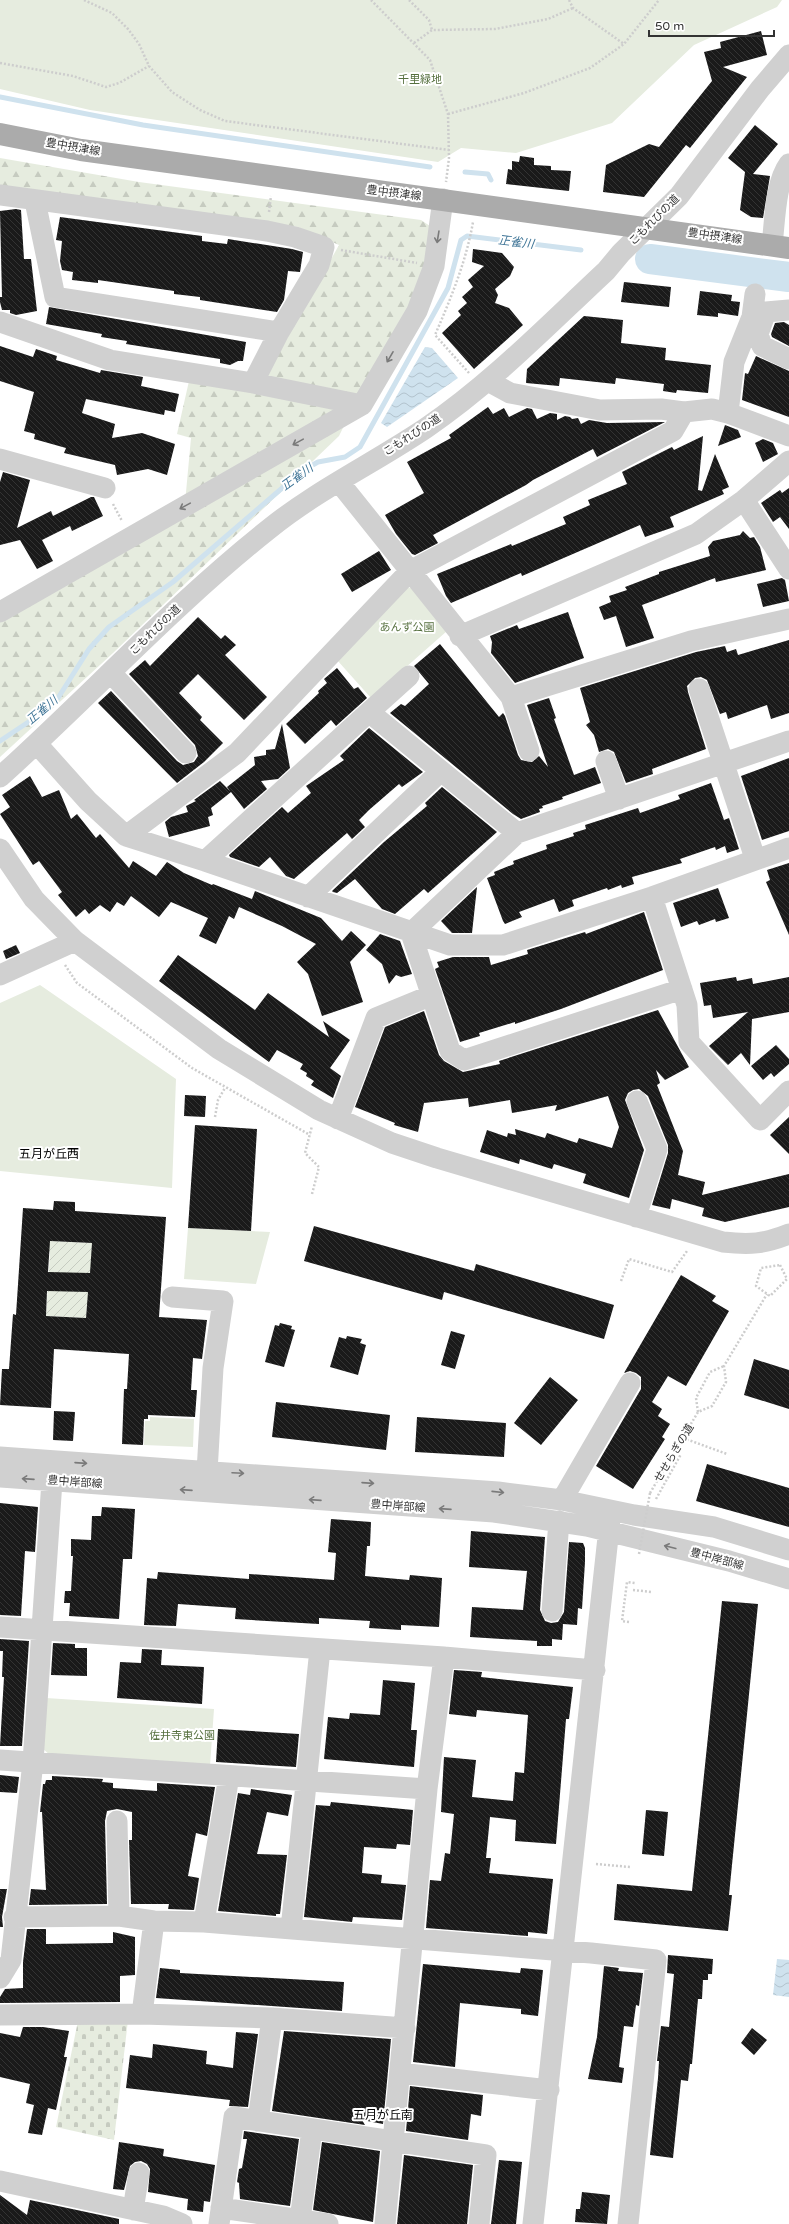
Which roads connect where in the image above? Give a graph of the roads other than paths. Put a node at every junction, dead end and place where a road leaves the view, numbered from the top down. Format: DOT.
graph roads {
  1 [pos="789,55"];
  2 [pos="0,134"];
  3 [pos="789,164"];
  4 [pos="445,190"];
  5 [pos="0,195"];
  6 [pos="35,201"];
  7 [pos="646,228"];
  8 [pos="781,246"];
  9 [pos="755,294"];
  10 [pos="789,310"];
  11 [pos="0,322"];
  12 [pos="279,332"];
  13 [pos="789,358"];
  14 [pos="480,380"];
  15 [pos="253,383"];
  16 [pos="362,405"];
  17 [pos="684,412"];
  18 [pos="728,413"];
  19 [pos="789,436"];
  20 [pos="0,459"];
  21 [pos="789,460"];
  22 [pos="339,482"];
  23 [pos="105,488"];
  24 [pos="744,500"];
  25 [pos="789,569"];
  26 [pos="410,571"];
  27 [pos="0,612"];
  28 [pos="789,619"];
  29 [pos="460,636"];
  30 [pos="111,673"];
  31 [pos="409,676"];
  32 [pos="698,689"];
  33 [pos="511,697"];
  34 [pos="369,712"];
  35 [pos="789,742"];
  36 [pos="37,744"];
  37 [pos="529,751"];
  38 [pos="186,753"];
  39 [pos="606,761"];
  40 [pos="723,763"];
  41 [pos="440,772"];
  42 [pos="0,778"];
  43 [pos="619,799"];
  44 [pos="517,833"];
  45 [pos="126,836"];
  46 [pos="789,848"];
  47 [pos="0,849"];
  48 [pos="755,858"];
  49 [pos="205,861"];
  50 [pos="308,897"];
  51 [pos="652,897"];
  52 [pos="411,933"];
  53 [pos="75,941"];
  54 [pos="0,974"];
  55 [pos="682,989"];
  56 [pos="432,995"];
  57 [pos="789,1092"];
  58 [pos="637,1101"];
  59 [pos="338,1119"];
  60 [pos="636,1217"];
  61 [pos="789,1234"];
  62 [pos="172,1297"];
  63 [pos="630,1384"];
  64 [pos="0,1457"];
  65 [pos="53,1471"];
  66 [pos="207,1472"];
  67 [pos="0,1477"];
  68 [pos="562,1500"];
  69 [pos="611,1510"];
  70 [pos="559,1521"];
  71 [pos="608,1532"];
  72 [pos="789,1550"];
  73 [pos="789,1579"];
  74 [pos="552,1611"];
  75 [pos="0,1627"];
  76 [pos="42,1629"];
  77 [pos="320,1649"];
  78 [pos="444,1657"];
  79 [pos="595,1670"];
  80 [pos="0,1760"];
  81 [pos="33,1762"];
  82 [pos="229,1776"];
  83 [pos="306,1781"];
  84 [pos="427,1789"];
  85 [pos="117,1821"];
  86 [pos="119,1916"];
  87 [pos="14,1918"];
  88 [pos="154,1921"];
  89 [pos="204,1922"];
  90 [pos="291,1929"];
  91 [pos="414,1938"];
  92 [pos="6,1950"];
  93 [pos="564,1950"];
  94 [pos="0,1978"];
  95 [pos="142,2014"];
  96 [pos="0,2015"];
  97 [pos="272,2018"];
  98 [pos="405,2028"];
  99 [pos="400,2073"];
  100 [pos="549,2090"];
  101 [pos="258,2121"];
  102 [pos="312,2129"];
  103 [pos="392,2142"];
  104 [pos="139,2173"];
  105 [pos="0,2182"];
  106 [pos="133,2210"];
  107 [pos="220,2216"];
  108 [pos="300,2220"];
  109 [pos="182,2224"];
  110 [pos="328,2224"];
  111 [pos="384,2224"];
  112 [pos="479,2224"];
  113 [pos="533,2224"];
  114 [pos="628,2224"];
  1 -- 7 [label="street, こもれびの道"];
  2 -- 4 [label="main road, 豊中摂津線"];
  3 -- 8 [label="street"];
  4 -- 7 [label="main road, 豊中摂津線"];
  4 -- 16 [label="street, one-way"];
  5 -- 6 [label="street"];
  6 -- 12 [label="street"];
  6 -- 12 [label="street"];
  7 -- 8 [label="main road, 豊中摂津線"];
  7 -- 14 [label="street, こもれびの道"];
  9 -- 18 [label="street"];
  10 -- 13 [label="street"];
  11 -- 15 [label="street"];
  12 -- 15 [label="street"];
  14 -- 17 [label="street"];
  14 -- 22 [label="street, こもれびの道"];
  15 -- 16 [label="street"];
  16 -- 27 [label="street, one-way"];
  17 -- 18 [label="street"];
  17 -- 26 [label="street"];
  18 -- 19 [label="street"];
  20 -- 23 [label="street"];
  21 -- 24 [label="street"];
  22 -- 26 [label="street"];
  22 -- 30 [label="street, こもれびの道"];
  24 -- 25 [label="street"];
  24 -- 29 [label="street"];
  26 -- 29 [label="street"];
  26 -- 45 [label="street"];
  28 -- 33 [label="street"];
  29 -- 33 [label="street"];
  30 -- 36 [label="street, こもれびの道"];
  30 -- 38 [label="street"];
  31 -- 34 [label="street"];
  32 -- 40 [label="street"];
  33 -- 37 [label="street"];
  34 -- 41 [label="street"];
  34 -- 49 [label="street"];
  35 -- 40 [label="street"];
  36 -- 42 [label="street, こもれびの道"];
  36 -- 45 [label="street"];
  39 -- 43 [label="street"];
  40 -- 43 [label="street"];
  40 -- 48 [label="street"];
  41 -- 44 [label="street"];
  41 -- 50 [label="street"];
  43 -- 44 [label="street"];
  44 -- 52 [label="street"];
  45 -- 49 [label="street"];
  46 -- 48 [label="street"];
  47 -- 53 [label="street"];
  48 -- 51 [label="street"];
  49 -- 50 [label="street"];
  50 -- 52 [label="street"];
  51 -- 52 [label="street"];
  51 -- 55 [label="street"];
  52 -- 56 [label="street"];
  53 -- 54 [label="street"];
  53 -- 59 [label="street"];
  55 -- 56 [label="street"];
  55 -- 57 [label="street"];
  56 -- 59 [label="street"];
  58 -- 60 [label="street"];
  59 -- 60 [label="street"];
  60 -- 61 [label="street"];
  62 -- 66 [label="street"];
  63 -- 68 [label="street"];
  64 -- 65 [label="street, 豊中岸部線"];
  65 -- 66 [label="street, 豊中岸部線, one-way"];
  65 -- 67 [label="street, 豊中岸部線, one-way"];
  70 -- 65 [label="street, 豊中岸部線, one-way"];
  65 -- 76 [label="street"];
  66 -- 68 [label="street, 豊中岸部線, one-way"];
  68 -- 69 [label="street, 豊中岸部線"];
  69 -- 71 [label="street"];
  69 -- 72 [label="street, 豊中岸部線"];
  70 -- 71 [label="street, 豊中岸部線"];
  70 -- 74 [label="street"];
  73 -- 71 [label="street, 豊中岸部線, one-way"];
  71 -- 79 [label="street"];
  75 -- 76 [label="street"];
  76 -- 77 [label="street"];
  76 -- 81 [label="street"];
  77 -- 78 [label="street"];
  77 -- 83 [label="street"];
  78 -- 79 [label="street"];
  78 -- 84 [label="street"];
  79 -- 93 [label="street"];
  80 -- 81 [label="street"];
  81 -- 82 [label="street"];
  81 -- 87 [label="street"];
  82 -- 83 [label="street"];
  82 -- 89 [label="street"];
  83 -- 84 [label="street"];
  83 -- 90 [label="street"];
  84 -- 91 [label="street"];
  85 -- 86 [label="street"];
  86 -- 87 [label="street"];
  86 -- 88 [label="street"];
  87 -- 92 [label="street"];
  88 -- 89 [label="street"];
  88 -- 95 [label="street"];
  89 -- 90 [label="street"];
  90 -- 91 [label="street"];
  91 -- 93 [label="street"];
  91 -- 98 [label="street"];
  92 -- 94 [label="street"];
  93 -- 100 [label="street"];
  93 -- 114 [label="street"];
  95 -- 96 [label="street"];
  95 -- 97 [label="street"];
  97 -- 98 [label="street"];
  97 -- 101 [label="street"];
  98 -- 99 [label="street"];
  99 -- 100 [label="street"];
  99 -- 103 [label="street"];
  100 -- 113 [label="street"];
  101 -- 102 [label="street"];
  101 -- 107 [label="street"];
  102 -- 103 [label="street"];
  102 -- 108 [label="street"];
  103 -- 111 [label="street"];
  103 -- 112 [label="street"];
  104 -- 106 [label="street"];
  105 -- 106 [label="street"];
  106 -- 109 [label="street"];
  107 -- 108 [label="street"];
  108 -- 110 [label="street"];
}
